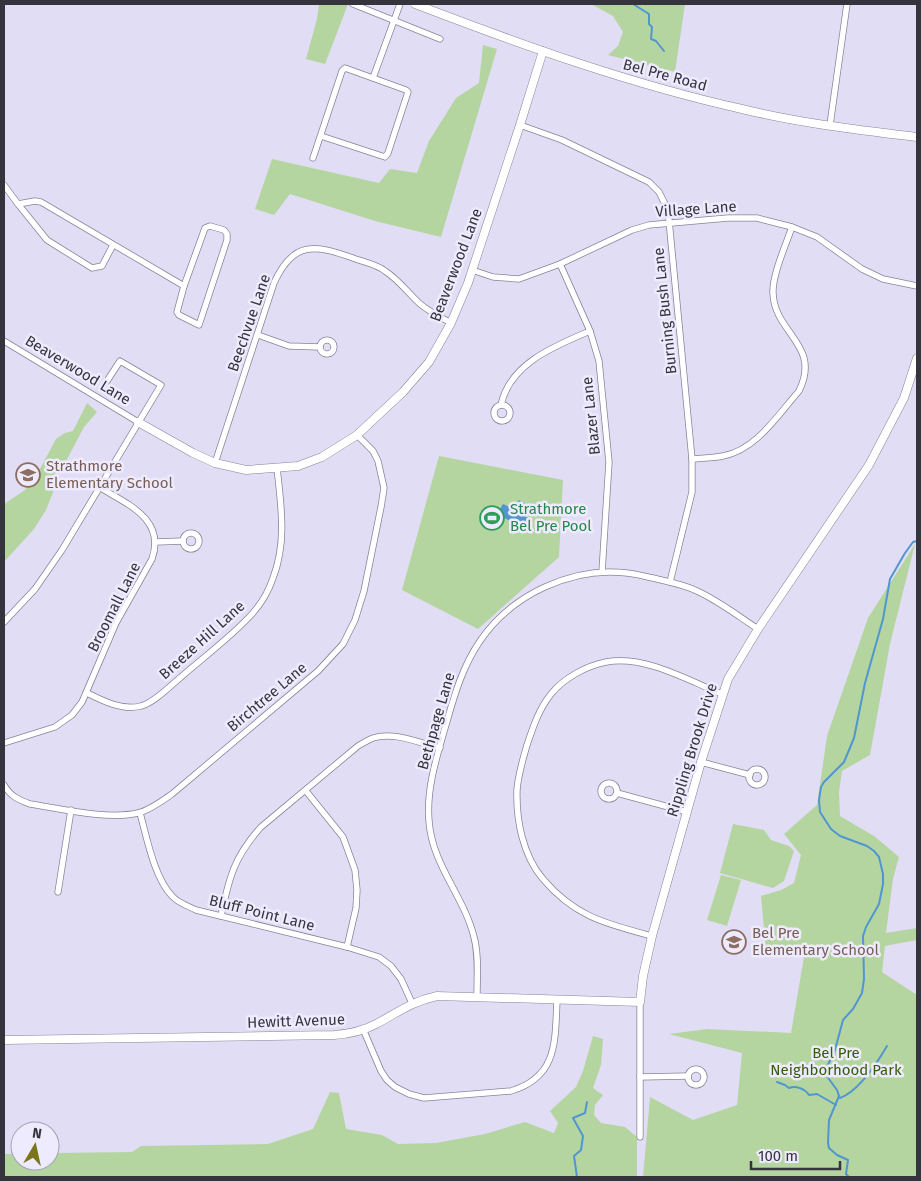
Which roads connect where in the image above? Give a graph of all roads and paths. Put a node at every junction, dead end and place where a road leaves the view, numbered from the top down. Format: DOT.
graph roads {
  1 [pos="353,4"];
  2 [pos="400,4"];
  3 [pos="415,4"];
  4 [pos="847,4"];
  5 [pos="393,20"];
  6 [pos="440,39"];
  7 [pos="543,51"];
  8 [pos="372,78"];
  9 [pos="520,125"];
  10 [pos="830,125"];
  11 [pos="321,136"];
  12 [pos="917,137"];
  13 [pos="313,158"];
  14 [pos="4,185"];
  15 [pos="18,204"];
  16 [pos="669,224"];
  17 [pos="792,227"];
  18 [pos="113,244"];
  19 [pos="560,264"];
  20 [pos="472,270"];
  21 [pos="184,286"];
  22 [pos="917,286"];
  23 [pos="451,323"];
  24 [pos="590,331"];
  25 [pos="258,335"];
  26 [pos="4,341"];
  27 [pos="320,347"];
  28 [pos="917,358"];
  29 [pos="108,382"];
  30 [pos="501,405"];
  31 [pos="138,422"];
  32 [pos="357,434"];
  33 [pos="692,459"];
  34 [pos="215,463"];
  35 [pos="277,468"];
  36 [pos="99,488"];
  37 [pos="183,541"];
  38 [pos="156,542"];
  39 [pos="602,572"];
  40 [pos="670,582"];
  41 [pos="4,622"];
  42 [pos="758,629"];
  43 [pos="87,693"];
  44 [pos="722,694"];
  45 [pos="4,743"];
  46 [pos="440,748"];
  47 [pos="701,762"];
  48 [pos="750,775"];
  49 [pos="4,786"];
  50 [pos="306,791"];
  51 [pos="617,793"];
  52 [pos="6,794"];
  53 [pos="71,810"];
  54 [pos="687,812"];
  55 [pos="140,813"];
  56 [pos="58,892"];
  57 [pos="221,916"];
  58 [pos="652,936"];
  59 [pos="347,947"];
  60 [pos="477,997"];
  61 [pos="557,1000"];
  62 [pos="640,1002"];
  63 [pos="412,1003"];
  64 [pos="363,1029"];
  65 [pos="4,1040"];
  66 [pos="688,1076"];
  67 [pos="640,1077"];
  68 [pos="640,1137"];
  1 -- 5 [label="street"];
  2 -- 5 [label="street"];
  3 -- 7 [label="street, Bel Pre Road"];
  4 -- 10 [label="street"];
  5 -- 6 [label="street"];
  5 -- 8 [label="street"];
  7 -- 9 [label="street, Beaverwood Lane"];
  7 -- 10 [label="street, Bel Pre Road"];
  8 -- 11 [label="street"];
  8 -- 11 [label="street"];
  9 -- 16 [label="street, Burning Bush Lane"];
  9 -- 20 [label="street, Beaverwood Lane"];
  10 -- 12 [label="street, Bel Pre Road"];
  11 -- 13 [label="street"];
  14 -- 15 [label="street"];
  15 -- 18 [label="street"];
  15 -- 18 [label="street"];
  16 -- 17 [label="street, Village Lane"];
  16 -- 19 [label="street, Village Lane"];
  16 -- 33 [label="street, Burning Bush Lane"];
  17 -- 22 [label="street, Village Lane"];
  17 -- 33 [label="street"];
  18 -- 21 [label="street"];
  19 -- 20 [label="street, Village Lane"];
  19 -- 24 [label="street, Blazer Lane"];
  20 -- 23 [label="street, Beaverwood Lane"];
  21 -- 21 [label="street"];
  23 -- 25 [label="street, Beechvue Lane"];
  23 -- 32 [label="street, Beaverwood Lane"];
  24 -- 30 [label="street"];
  24 -- 39 [label="street, Blazer Lane"];
  25 -- 27 [label="street"];
  25 -- 34 [label="street, Beechvue Lane"];
  26 -- 31 [label="street, Beaverwood Lane"];
  28 -- 42 [label="street, Rippling Brook Drive"];
  29 -- 31 [label="street, Beaverwood Lane"];
  31 -- 34 [label="street, Beaverwood Lane"];
  31 -- 36 [label="street"];
  32 -- 35 [label="street, Beaverwood Lane"];
  32 -- 55 [label="street, Birchtree Lane"];
  33 -- 40 [label="street, Burning Bush Lane"];
  34 -- 35 [label="street, Beaverwood Lane"];
  35 -- 43 [label="street, Breeze Hill Lane"];
  36 -- 38 [label="street"];
  36 -- 41 [label="street"];
  37 -- 38 [label="street"];
  38 -- 43 [label="street, Broomall Lane"];
  39 -- 40 [label="street, Bethpage Lane"];
  39 -- 46 [label="street, Bethpage Lane"];
  40 -- 42 [label="street, Bethpage Lane"];
  42 -- 44 [label="street, Rippling Brook Drive"];
  43 -- 45 [label="street, Broomall Lane"];
  44 -- 47 [label="street, Rippling Brook Drive"];
  44 -- 58 [label="street"];
  46 -- 50 [label="street"];
  46 -- 60 [label="street, Bethpage Lane"];
  47 -- 48 [label="street"];
  47 -- 54 [label="street, Rippling Brook Drive"];
  49 -- 52 [label="street, Birchtree Lane"];
  50 -- 57 [label="street"];
  50 -- 59 [label="street"];
  51 -- 54 [label="street"];
  52 -- 53 [label="street, Birchtree Lane"];
  53 -- 55 [label="street, Birchtree Lane"];
  53 -- 56 [label="street"];
  54 -- 58 [label="street, Rippling Brook Drive"];
  55 -- 57 [label="street, Bluff Point Lane"];
  57 -- 59 [label="street, Bluff Point Lane"];
  58 -- 62 [label="street, Rippling Brook Drive"];
  59 -- 63 [label="street, Bluff Point Lane"];
  60 -- 61 [label="street, Hewitt Avenue"];
  60 -- 63 [label="street, Hewitt Avenue"];
  61 -- 62 [label="street, Hewitt Avenue"];
  61 -- 64 [label="street"];
  62 -- 67 [label="street, Rippling Brook Drive"];
  63 -- 64 [label="street, Hewitt Avenue"];
  64 -- 65 [label="street, Hewitt Avenue"];
  66 -- 67 [label="street"];
  67 -- 68 [label="street, Rippling Brook Drive"];
}
